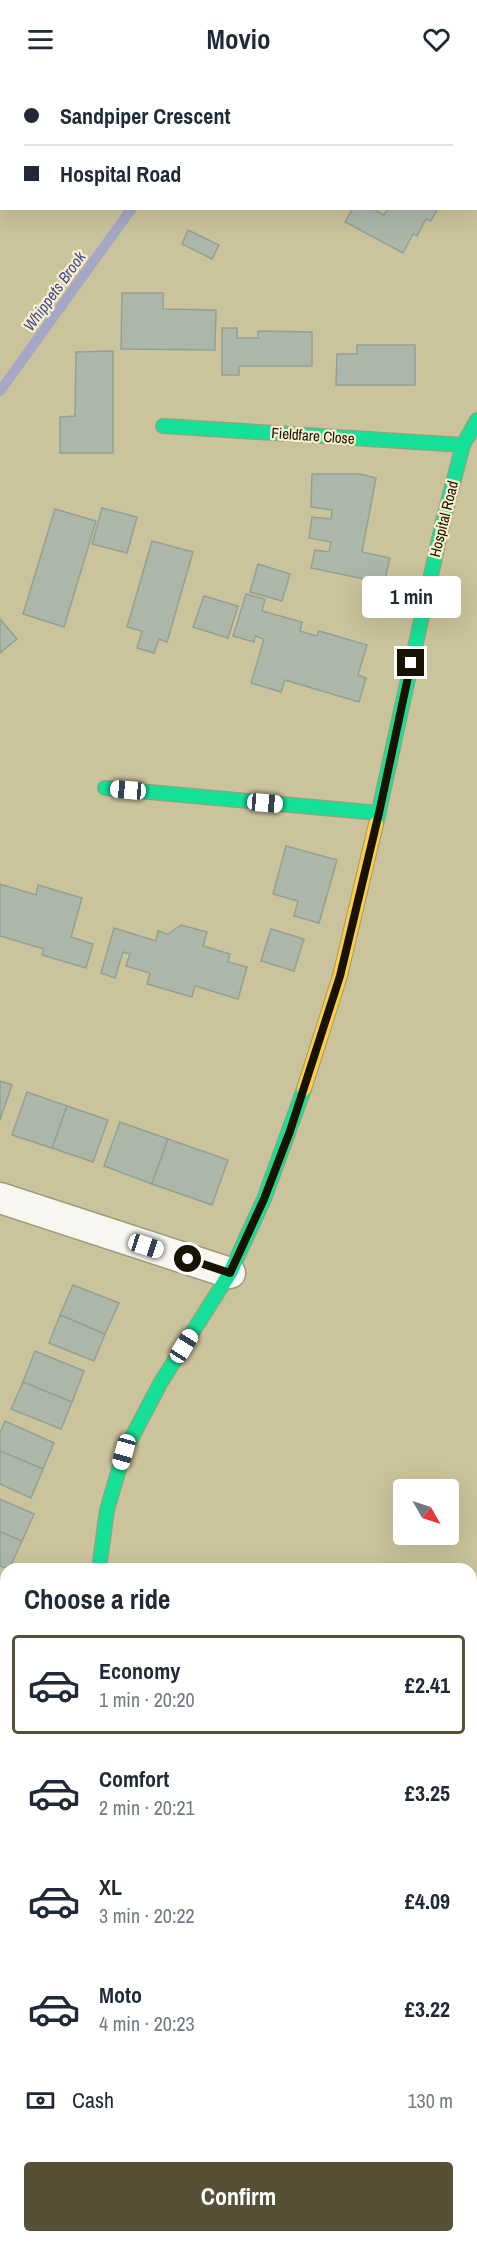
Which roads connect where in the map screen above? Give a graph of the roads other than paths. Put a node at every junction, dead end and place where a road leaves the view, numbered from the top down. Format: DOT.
graph roads {
  1 [pos="477,420"];
  2 [pos="163,426"];
  3 [pos="463,445"];
  4 [pos="105,788"];
  5 [pos="379,813"];
  6 [pos="0,1198"];
  7 [pos="230,1273"];
  8 [pos="100,1563"];
  1 -- 3 [label="street, Hospital Road"];
  2 -- 3 [label="street, Fieldfare Close"];
  3 -- 5 [label="street, Hospital Road"];
  4 -- 5 [label="street"];
  5 -- 7 [label="street, Hospital Road"];
  6 -- 7 [label="street"];
  7 -- 8 [label="street, Hospital Road"];
}
